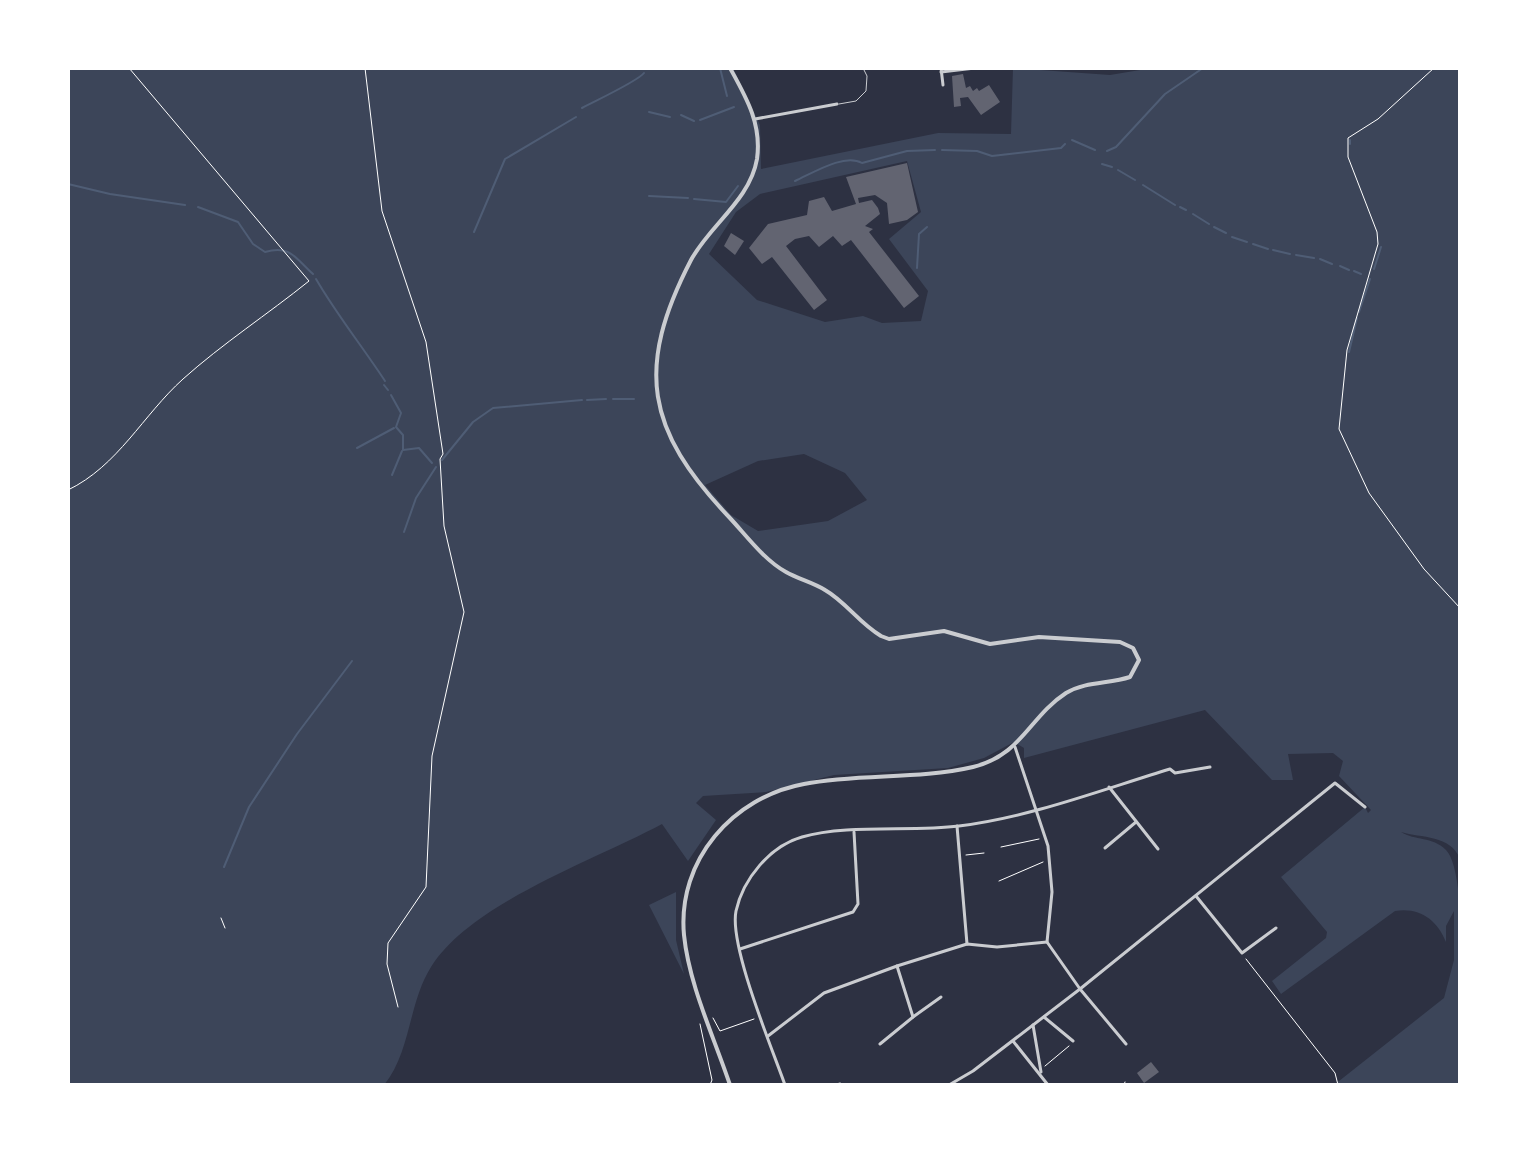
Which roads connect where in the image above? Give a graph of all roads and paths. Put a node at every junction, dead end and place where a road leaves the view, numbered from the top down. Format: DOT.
graph roads {
  1 [pos="129,68"];
  2 [pos="365,68"];
  3 [pos="730,68"];
  4 [pos="863,68"];
  5 [pos="975,68"];
  6 [pos="1434,68"];
  7 [pos="941,70"];
  8 [pos="943,85"];
  9 [pos="837,104"];
  10 [pos="755,119"];
  11 [pos="68,490"];
  12 [pos="1460,608"];
  13 [pos="1015,747"];
  14 [pos="1210,767"];
  15 [pos="1109,787"];
  16 [pos="1365,807"];
  17 [pos="1036,809"];
  18 [pos="1136,822"];
  19 [pos="957,826"];
  20 [pos="854,832"];
  21 [pos="1046,837"];
  22 [pos="1001,847"];
  23 [pos="1105,848"];
  24 [pos="1158,849"];
  25 [pos="984,853"];
  26 [pos="959,855"];
  27 [pos="1050,860"];
  28 [pos="999,881"];
  29 [pos="1196,896"];
  30 [pos="221,918"];
  31 [pos="225,928"];
  32 [pos="1276,928"];
  33 [pos="1047,942"];
  34 [pos="967,944"];
  35 [pos="740,949"];
  36 [pos="1242,953"];
  37 [pos="897,966"];
  38 [pos="1080,989"];
  39 [pos="941,997"];
  40 [pos="398,1007"];
  41 [pos="707,1016"];
  42 [pos="760,1017"];
  43 [pos="913,1017"];
  44 [pos="1044,1017"];
  45 [pos="1033,1025"];
  46 [pos="768,1036"];
  47 [pos="1013,1041"];
  48 [pos="1073,1041"];
  49 [pos="880,1044"];
  50 [pos="1126,1044"];
  51 [pos="1039,1067"];
  52 [pos="1042,1075"];
  53 [pos="955,1084"];
  54 [pos="710,1085"];
  55 [pos="730,1085"];
  56 [pos="785,1085"];
  57 [pos="949,1085"];
  58 [pos="1048,1085"];
  59 [pos="1338,1085"];
  1 -- 11 [label="path"];
  2 -- 40 [label="path"];
  3 -- 10 [label="street"];
  4 -- 9 [label="lane"];
  5 -- 7 [label="street"];
  6 -- 12 [label="path"];
  7 -- 8 [label="street"];
  9 -- 10 [label="street"];
  10 -- 13 [label="street"];
  13 -- 17 [label="street"];
  13 -- 41 [label="street"];
  14 -- 15 [label="street"];
  15 -- 17 [label="street"];
  15 -- 18 [label="street"];
  16 -- 29 [label="street"];
  17 -- 19 [label="street"];
  17 -- 21 [label="street"];
  18 -- 23 [label="street"];
  18 -- 24 [label="street"];
  19 -- 20 [label="street"];
  19 -- 26 [label="street"];
  20 -- 35 [label="street"];
  20 -- 35 [label="street"];
  21 -- 22 [label="path"];
  21 -- 27 [label="street"];
  25 -- 26 [label="path"];
  26 -- 34 [label="street"];
  27 -- 28 [label="path"];
  27 -- 33 [label="street"];
  29 -- 36 [label="street"];
  29 -- 38 [label="street"];
  30 -- 31 [label="path"];
  32 -- 36 [label="street"];
  33 -- 34 [label="street"];
  33 -- 38 [label="street"];
  34 -- 37 [label="street"];
  35 -- 42 [label="street"];
  36 -- 59 [label="path"];
  37 -- 43 [label="street"];
  37 -- 46 [label="street"];
  38 -- 44 [label="street"];
  38 -- 50 [label="street"];
  39 -- 43 [label="street"];
  41 -- 42 [label="path"];
  41 -- 54 [label="path"];
  41 -- 55 [label="street"];
  42 -- 46 [label="street"];
  43 -- 49 [label="street"];
  44 -- 45 [label="street"];
  44 -- 48 [label="street"];
  45 -- 47 [label="street"];
  45 -- 51 [label="street"];
  46 -- 56 [label="street"];
  47 -- 52 [label="street"];
  47 -- 53 [label="street"];
  48 -- 51 [label="path"];
  51 -- 52 [label="street"];
  52 -- 58 [label="street"];
  53 -- 57 [label="street"];
}
